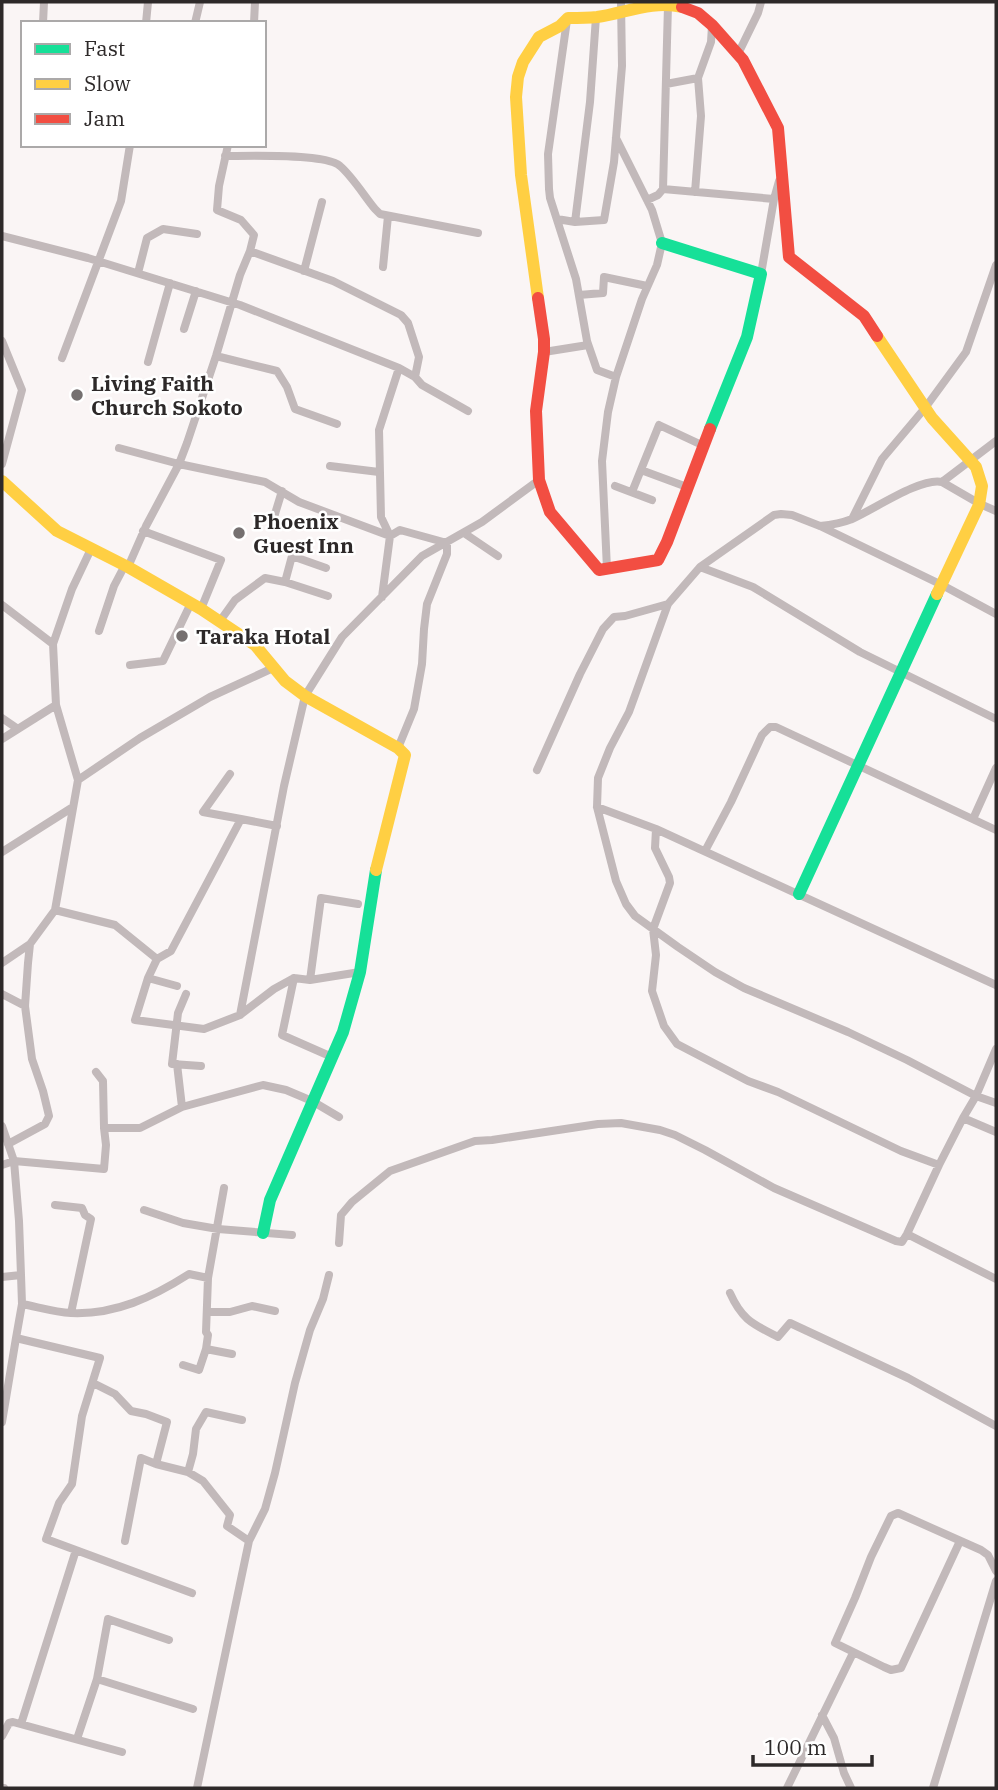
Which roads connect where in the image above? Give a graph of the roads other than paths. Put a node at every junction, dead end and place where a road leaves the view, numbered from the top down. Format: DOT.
graph roads {
  1 [pos="44,2"];
  2 [pos="148,2"];
  3 [pos="200,2"];
  4 [pos="255,2"];
  5 [pos="761,2"];
  6 [pos="668,5"];
  7 [pos="621,6"];
  8 [pos="596,17"];
  9 [pos="568,18"];
  10 [pos="43,21"];
  11 [pos="146,21"];
  12 [pos="195,21"];
  13 [pos="254,21"];
  14 [pos="712,25"];
  15 [pos="738,54"];
  16 [pos="698,78"];
  17 [pos="666,84"];
  18 [pos="616,138"];
  19 [pos="130,147"];
  20 [pos="227,147"];
  21 [pos="225,156"];
  22 [pos="781,174"];
  23 [pos="663,189"];
  24 [pos="695,192"];
  25 [pos="774,199"];
  26 [pos="647,200"];
  27 [pos="323,202"];
  28 [pos="388,216"];
  29 [pos="557,219"];
  30 [pos="575,222"];
  31 [pos="478,233"];
  32 [pos="197,234"];
  33 [pos="2,236"];
  34 [pos="662,243"];
  35 [pos="250,251"];
  36 [pos="98,262"];
  37 [pos="996,265"];
  38 [pos="383,267"];
  39 [pos="304,271"];
  40 [pos="138,273"];
  41 [pos="761,274"];
  42 [pos="170,283"];
  43 [pos="648,286"];
  44 [pos="196,291"];
  45 [pos="579,295"];
  46 [pos="232,303"];
  47 [pos="184,329"];
  48 [pos="2,341"];
  49 [pos="588,345"];
  50 [pos="544,352"];
  51 [pos="216,356"];
  52 [pos="61,358"];
  53 [pos="148,362"];
  54 [pos="399,368"];
  55 [pos="415,377"];
  56 [pos="616,377"];
  57 [pos="925,408"];
  58 [pos="468,411"];
  59 [pos="337,425"];
  60 [pos="996,441"];
  61 [pos="704,446"];
  62 [pos="119,448"];
  63 [pos="970,461"];
  64 [pos="2,464"];
  65 [pos="179,464"];
  66 [pos="330,466"];
  67 [pos="641,470"];
  68 [pos="379,472"];
  69 [pos="539,480"];
  70 [pos="2,481"];
  71 [pos="942,482"];
  72 [pos="615,486"];
  73 [pos="687,487"];
  74 [pos="282,492"];
  75 [pos="632,492"];
  76 [pos="652,500"];
  77 [pos="980,504"];
  78 [pos="996,511"];
  79 [pos="852,519"];
  80 [pos="820,526"];
  81 [pos="271,527"];
  82 [pos="143,531"];
  83 [pos="464,533"];
  84 [pos="390,536"];
  85 [pos="447,543"];
  86 [pos="91,549"];
  87 [pos="498,556"];
  88 [pos="126,566"];
  89 [pos="700,567"];
  90 [pos="326,568"];
  91 [pos="607,569"];
  92 [pos="285,582"];
  93 [pos="942,585"];
  94 [pos="328,596"];
  95 [pos="382,597"];
  96 [pos="668,604"];
  97 [pos="2,605"];
  98 [pos="196,606"];
  99 [pos="996,614"];
  100 [pos="220,621"];
  101 [pos="99,631"];
  102 [pos="53,644"];
  103 [pos="130,665"];
  104 [pos="272,668"];
  105 [pos="901,674"];
  106 [pos="305,696"];
  107 [pos="56,705"];
  108 [pos="2,718"];
  109 [pos="996,719"];
  110 [pos="18,729"];
  111 [pos="2,739"];
  112 [pos="398,748"];
  113 [pos="858,766"];
  114 [pos="996,768"];
  115 [pos="537,770"];
  116 [pos="230,775"];
  117 [pos="78,780"];
  118 [pos="73,807"];
  119 [pos="597,807"];
  120 [pos="241,819"];
  121 [pos="973,819"];
  122 [pos="277,826"];
  123 [pos="656,829"];
  124 [pos="996,830"];
  125 [pos="705,851"];
  126 [pos="2,852"];
  127 [pos="799,894"];
  128 [pos="358,904"];
  129 [pos="55,910"];
  130 [pos="653,929"];
  131 [pos="30,944"];
  132 [pos="157,959"];
  133 [pos="2,963"];
  134 [pos="360,972"];
  135 [pos="148,978"];
  136 [pos="294,978"];
  137 [pos="310,981"];
  138 [pos="996,985"];
  139 [pos="177,986"];
  140 [pos="2,994"];
  141 [pos="186,994"];
  142 [pos="25,1006"];
  143 [pos="240,1015"];
  144 [pos="176,1026"];
  145 [pos="996,1049"];
  146 [pos="332,1057"];
  147 [pos="177,1064"];
  148 [pos="201,1066"];
  149 [pos="96,1072"];
  150 [pos="976,1096"];
  151 [pos="312,1101"];
  152 [pos="996,1103"];
  153 [pos="182,1107"];
  154 [pos="339,1117"];
  155 [pos="963,1118"];
  156 [pos="2,1126"];
  157 [pos="104,1128"];
  158 [pos="996,1132"];
  159 [pos="8,1144"];
  160 [pos="14,1161"];
  161 [pos="2,1165"];
  162 [pos="939,1165"];
  163 [pos="224,1188"];
  164 [pos="55,1205"];
  165 [pos="144,1210"];
  166 [pos="218,1229"];
  167 [pos="263,1233"];
  168 [pos="292,1234"];
  169 [pos="907,1234"];
  170 [pos="340,1243"];
  171 [pos="21,1275"];
  172 [pos="329,1275"];
  173 [pos="2,1276"];
  174 [pos="208,1278"];
  175 [pos="996,1279"];
  176 [pos="730,1293"];
  177 [pos="22,1304"];
  178 [pos="275,1311"];
  179 [pos="208,1312"];
  180 [pos="71,1313"];
  181 [pos="16,1338"];
  182 [pos="206,1349"];
  183 [pos="232,1354"];
  184 [pos="183,1365"];
  185 [pos="93,1383"];
  186 [pos="242,1420"];
  187 [pos="2,1422"];
  188 [pos="996,1426"];
  189 [pos="156,1464"];
  190 [pos="188,1472"];
  191 [pos="125,1541"];
  192 [pos="249,1541"];
  193 [pos="960,1541"];
  194 [pos="76,1550"];
  195 [pos="996,1571"];
  196 [pos="996,1584"];
  197 [pos="192,1593"];
  198 [pos="169,1640"];
  199 [pos="853,1653"];
  200 [pos="97,1679"];
  201 [pos="192,1709"];
  202 [pos="822,1715"];
  203 [pos="21,1724"];
  204 [pos="2,1736"];
  205 [pos="77,1739"];
  206 [pos="122,1752"];
  207 [pos="197,1788"];
  208 [pos="787,1788"];
  209 [pos="851,1788"];
  210 [pos="933,1788"];
  1 -- 10 [label="street"];
  2 -- 11 [label="street"];
  3 -- 12 [label="street"];
  4 -- 13 [label="street"];
  5 -- 15 [label="street"];
  6 -- 7 [label="street"];
  6 -- 14 [label="street"];
  6 -- 17 [label="street"];
  7 -- 8 [label="street"];
  7 -- 18 [label="street"];
  8 -- 9 [label="street"];
  8 -- 30 [label="street"];
  9 -- 29 [label="street"];
  9 -- 50 [label="street"];
  14 -- 15 [label="street"];
  14 -- 16 [label="street"];
  15 -- 22 [label="street"];
  16 -- 17 [label="street"];
  16 -- 24 [label="street"];
  17 -- 23 [label="street"];
  18 -- 26 [label="street"];
  18 -- 30 [label="street"];
  19 -- 36 [label="street"];
  20 -- 21 [label="street"];
  21 -- 28 [label="street"];
  21 -- 35 [label="street"];
  22 -- 25 [label="street"];
  22 -- 57 [label="street"];
  23 -- 24 [label="street"];
  23 -- 26 [label="street"];
  24 -- 25 [label="street"];
  25 -- 41 [label="street"];
  26 -- 34 [label="street"];
  27 -- 39 [label="street"];
  28 -- 31 [label="street"];
  28 -- 38 [label="street"];
  29 -- 30 [label="street"];
  29 -- 45 [label="street"];
  32 -- 40 [label="street"];
  33 -- 36 [label="street"];
  34 -- 41 [label="street"];
  34 -- 43 [label="street"];
  35 -- 39 [label="street"];
  35 -- 46 [label="street"];
  36 -- 40 [label="street"];
  36 -- 52 [label="street"];
  37 -- 57 [label="street"];
  39 -- 55 [label="street"];
  40 -- 42 [label="street"];
  41 -- 61 [label="street"];
  42 -- 44 [label="street"];
  42 -- 53 [label="street"];
  43 -- 45 [label="street"];
  43 -- 56 [label="street"];
  44 -- 46 [label="street"];
  44 -- 47 [label="street"];
  45 -- 49 [label="street"];
  46 -- 51 [label="street"];
  46 -- 54 [label="street"];
  48 -- 64 [label="street"];
  49 -- 50 [label="street"];
  49 -- 56 [label="street"];
  50 -- 69 [label="street"];
  51 -- 59 [label="street"];
  51 -- 65 [label="street"];
  54 -- 55 [label="street"];
  54 -- 68 [label="street"];
  55 -- 58 [label="street"];
  56 -- 91 [label="street"];
  57 -- 63 [label="street"];
  57 -- 79 [label="street"];
  60 -- 63 [label="street"];
  61 -- 67 [label="street"];
  61 -- 73 [label="street"];
  62 -- 65 [label="street"];
  63 -- 71 [label="street"];
  63 -- 77 [label="street"];
  65 -- 74 [label="street"];
  65 -- 82 [label="street"];
  66 -- 68 [label="street"];
  67 -- 73 [label="street"];
  67 -- 75 [label="street"];
  68 -- 84 [label="street"];
  69 -- 83 [label="street"];
  69 -- 91 [label="street"];
  70 -- 86 [label="street"];
  71 -- 77 [label="street"];
  71 -- 79 [label="street"];
  72 -- 75 [label="street"];
  73 -- 91 [label="street"];
  74 -- 81 [label="street"];
  74 -- 84 [label="street"];
  75 -- 76 [label="street"];
  77 -- 78 [label="street"];
  77 -- 93 [label="street"];
  79 -- 80 [label="street"];
  80 -- 89 [label="street"];
  80 -- 93 [label="street"];
  82 -- 88 [label="street"];
  82 -- 98 [label="street"];
  83 -- 85 [label="street"];
  83 -- 87 [label="street"];
  84 -- 85 [label="street"];
  84 -- 95 [label="street"];
  85 -- 95 [label="street"];
  85 -- 112 [label="street"];
  86 -- 88 [label="street"];
  86 -- 102 [label="street"];
  88 -- 98 [label="street"];
  88 -- 101 [label="street"];
  89 -- 96 [label="street"];
  89 -- 105 [label="street"];
  90 -- 92 [label="street"];
  92 -- 94 [label="street"];
  92 -- 100 [label="street"];
  93 -- 99 [label="street"];
  93 -- 105 [label="street"];
  95 -- 106 [label="street"];
  96 -- 115 [label="street"];
  96 -- 119 [label="street"];
  97 -- 102 [label="street"];
  98 -- 100 [label="street"];
  98 -- 103 [label="street"];
  100 -- 104 [label="street"];
  102 -- 107 [label="street"];
  104 -- 106 [label="street"];
  104 -- 117 [label="street"];
  105 -- 109 [label="street"];
  105 -- 113 [label="street"];
  106 -- 112 [label="street"];
  106 -- 122 [label="street"];
  107 -- 110 [label="street"];
  107 -- 117 [label="street"];
  108 -- 110 [label="street"];
  110 -- 111 [label="street"];
  112 -- 134 [label="street"];
  113 -- 121 [label="street"];
  113 -- 125 [label="street"];
  113 -- 127 [label="street"];
  114 -- 121 [label="street"];
  116 -- 120 [label="street"];
  117 -- 118 [label="street"];
  118 -- 126 [label="street"];
  118 -- 129 [label="street"];
  119 -- 123 [label="street"];
  119 -- 130 [label="street"];
  120 -- 122 [label="street"];
  120 -- 132 [label="street"];
  121 -- 124 [label="street"];
  122 -- 143 [label="street"];
  123 -- 125 [label="street"];
  123 -- 130 [label="street"];
  125 -- 127 [label="street"];
  127 -- 138 [label="street"];
  128 -- 137 [label="street"];
  129 -- 131 [label="street"];
  129 -- 132 [label="street"];
  130 -- 150 [label="street"];
  130 -- 162 [label="street"];
  131 -- 133 [label="street"];
  131 -- 142 [label="street"];
  132 -- 135 [label="street"];
  134 -- 137 [label="street"];
  134 -- 146 [label="street"];
  135 -- 139 [label="street"];
  135 -- 144 [label="street"];
  136 -- 137 [label="street"];
  136 -- 143 [label="street"];
  136 -- 146 [label="street"];
  140 -- 142 [label="street"];
  141 -- 144 [label="street"];
  142 -- 159 [label="street"];
  143 -- 144 [label="street"];
  144 -- 147 [label="street"];
  145 -- 150 [label="street"];
  146 -- 151 [label="street"];
  147 -- 148 [label="street"];
  147 -- 153 [label="street"];
  149 -- 157 [label="street"];
  150 -- 152 [label="street"];
  150 -- 155 [label="street"];
  151 -- 153 [label="street"];
  151 -- 154 [label="street"];
  151 -- 167 [label="street"];
  153 -- 157 [label="street"];
  155 -- 158 [label="street"];
  155 -- 162 [label="street"];
  156 -- 159 [label="street"];
  157 -- 160 [label="street"];
  159 -- 160 [label="street"];
  160 -- 161 [label="street"];
  160 -- 171 [label="street"];
  162 -- 169 [label="street"];
  163 -- 166 [label="street"];
  164 -- 180 [label="street"];
  165 -- 166 [label="street"];
  166 -- 167 [label="street"];
  166 -- 174 [label="street"];
  167 -- 168 [label="street"];
  169 -- 170 [label="street"];
  169 -- 175 [label="street"];
  171 -- 173 [label="street"];
  171 -- 177 [label="street"];
  172 -- 192 [label="street"];
  174 -- 179 [label="street"];
  174 -- 180 [label="street"];
  176 -- 188 [label="street"];
  177 -- 180 [label="street"];
  177 -- 181 [label="street"];
  178 -- 179 [label="street"];
  179 -- 182 [label="street"];
  181 -- 185 [label="street"];
  181 -- 187 [label="street"];
  182 -- 183 [label="street"];
  182 -- 184 [label="street"];
  185 -- 189 [label="street"];
  185 -- 194 [label="street"];
  186 -- 190 [label="street"];
  189 -- 190 [label="street"];
  189 -- 191 [label="street"];
  190 -- 192 [label="street"];
  192 -- 207 [label="street"];
  193 -- 195 [label="street"];
  193 -- 199 [label="street"];
  193 -- 199 [label="street"];
  194 -- 197 [label="street"];
  194 -- 203 [label="street"];
  196 -- 210 [label="street"];
  198 -- 200 [label="street"];
  199 -- 202 [label="street"];
  200 -- 201 [label="street"];
  200 -- 205 [label="street"];
  202 -- 208 [label="street"];
  202 -- 209 [label="street"];
  203 -- 204 [label="street"];
  203 -- 205 [label="street"];
  205 -- 206 [label="street"];
}
